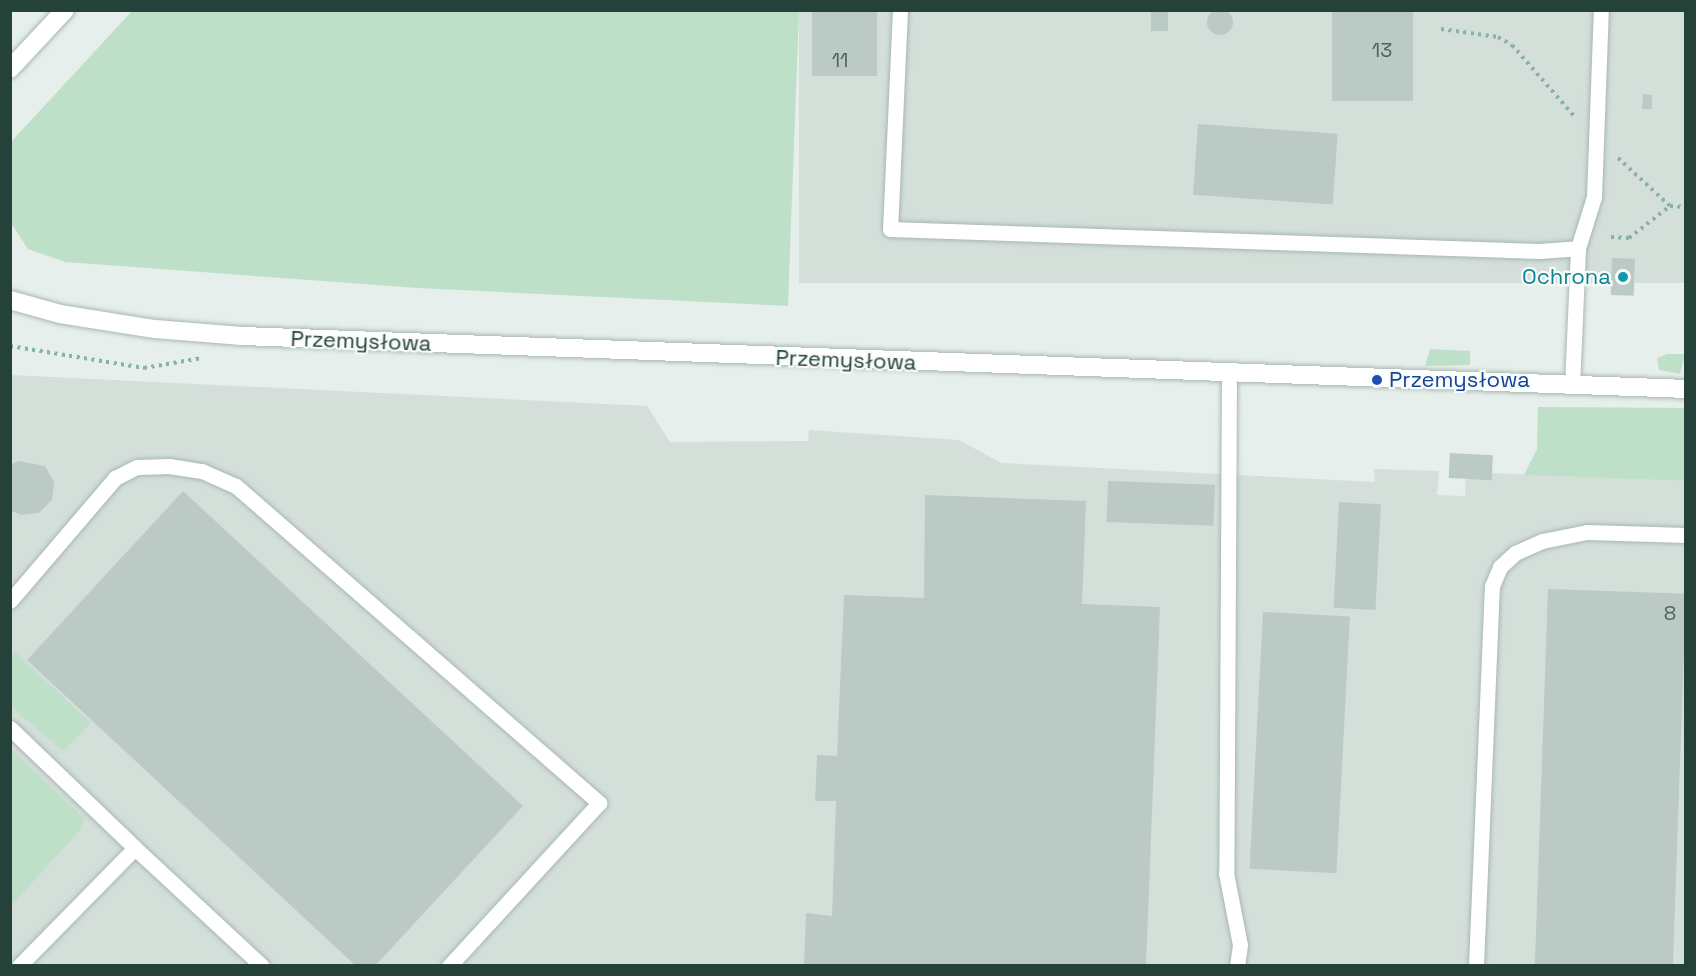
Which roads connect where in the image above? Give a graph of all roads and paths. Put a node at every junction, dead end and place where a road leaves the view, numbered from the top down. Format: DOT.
graph roads {
  1 [pos="65,10"];
  2 [pos="900,10"];
  3 [pos="1601,10"];
  4 [pos="1441,29"];
  5 [pos="10,69"];
  6 [pos="1596,141"];
  7 [pos="1671,206"];
  8 [pos="1686,207"];
  9 [pos="1611,237"];
  10 [pos="1578,248"];
  11 [pos="10,300"];
  12 [pos="10,346"];
  13 [pos="209,357"];
  14 [pos="1229,374"];
  15 [pos="1572,386"];
  16 [pos="1686,389"];
  17 [pos="1686,535"];
  18 [pos="10,601"];
  19 [pos="10,728"];
  20 [pos="135,848"];
  21 [pos="19,966"];
  22 [pos="262,966"];
  23 [pos="449,966"];
  24 [pos="1237,966"];
  25 [pos="1476,966"];
  1 -- 5 [label="street"];
  2 -- 10 [label="lane"];
  3 -- 6 [label="lane"];
  4 -- 6 [label="path"];
  6 -- 7 [label="path"];
  6 -- 10 [label="lane"];
  7 -- 8 [label="path"];
  7 -- 9 [label="path"];
  10 -- 15 [label="lane"];
  11 -- 14 [label="street, Przemysłowa"];
  12 -- 13 [label="path"];
  14 -- 15 [label="street, Przemysłowa"];
  14 -- 24 [label="lane"];
  15 -- 16 [label="street, Przemysłowa"];
  17 -- 25 [label="lane"];
  18 -- 23 [label="lane"];
  19 -- 20 [label="lane"];
  20 -- 21 [label="lane"];
  20 -- 22 [label="lane"];
}
